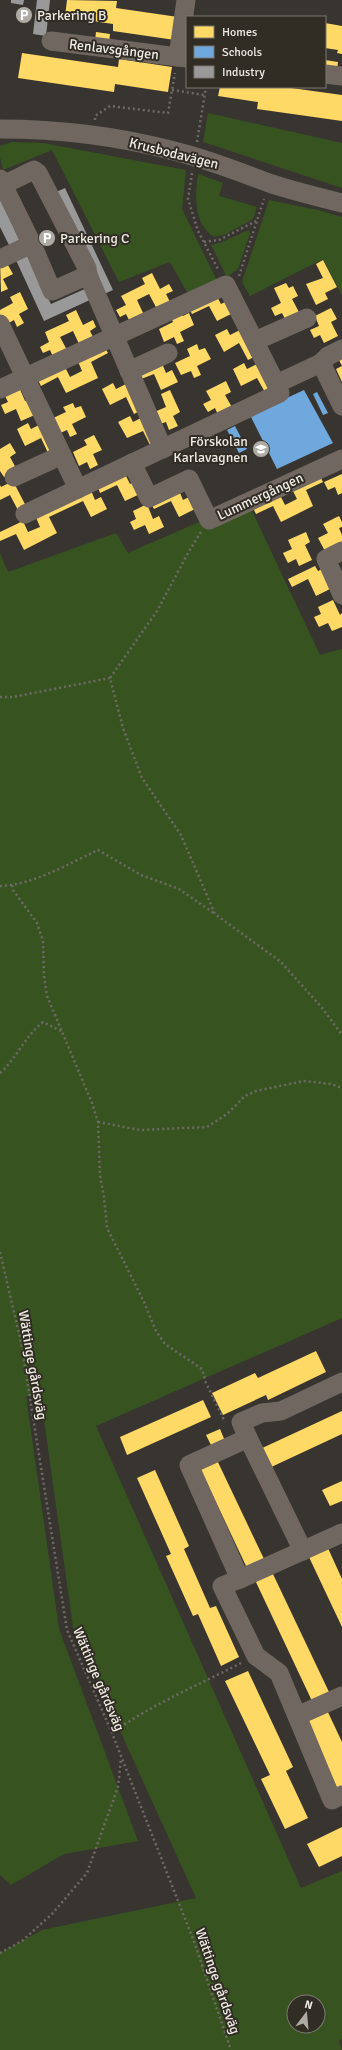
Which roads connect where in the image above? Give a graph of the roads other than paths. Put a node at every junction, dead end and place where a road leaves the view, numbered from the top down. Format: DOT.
graph roads {
  1 [pos="186,0"];
  2 [pos="51,40"];
  3 [pos="182,57"];
  4 [pos="326,74"];
  5 [pos="342,76"];
  6 [pos="0,129"];
  7 [pos="2,182"];
  8 [pos="342,203"];
  9 [pos="32,244"];
  10 [pos="0,258"];
  11 [pos="88,275"];
  12 [pos="307,318"];
  13 [pos="0,324"];
  14 [pos="114,337"];
  15 [pos="255,341"];
  16 [pos="5,347"];
  17 [pos="342,348"];
  18 [pos="168,353"];
  19 [pos="321,363"];
  20 [pos="129,371"];
  21 [pos="25,378"];
  22 [pos="276,384"];
  23 [pos="0,389"];
  24 [pos="342,406"];
  25 [pos="163,449"];
  26 [pos="62,455"];
  27 [pos="342,459"];
  28 [pos="132,463"];
  29 [pos="14,477"];
  30 [pos="78,489"];
  31 [pos="25,514"];
  32 [pos="342,551"];
  33 [pos="342,595"];
  34 [pos="342,1382"];
  35 [pos="245,1430"];
  36 [pos="340,1538"];
  37 [pos="303,1551"];
  38 [pos="240,1579"];
  39 [pos="342,1696"];
  40 [pos="297,1716"];
  41 [pos="342,1795"];
  1 -- 3 [label="street, Renlavsgången"];
  2 -- 3 [label="street, Renlavsgången"];
  4 -- 5 [label="street"];
  6 -- 8 [label="street, Krusbodavägen"];
  7 -- 9 [label="street"];
  7 -- 11 [label="street"];
  9 -- 10 [label="street"];
  9 -- 11 [label="street"];
  11 -- 14 [label="street"];
  12 -- 15 [label="street"];
  13 -- 16 [label="street"];
  14 -- 15 [label="street"];
  14 -- 20 [label="street"];
  14 -- 21 [label="street"];
  15 -- 22 [label="street"];
  16 -- 21 [label="street"];
  17 -- 19 [label="street"];
  18 -- 20 [label="street"];
  19 -- 22 [label="street"];
  19 -- 24 [label="street"];
  20 -- 25 [label="street"];
  21 -- 23 [label="street"];
  21 -- 26 [label="street"];
  22 -- 25 [label="street"];
  25 -- 28 [label="street"];
  26 -- 29 [label="street"];
  26 -- 30 [label="street"];
  27 -- 28 [label="street, Lummergången"];
  28 -- 30 [label="street"];
  30 -- 31 [label="street"];
  32 -- 33 [label="street"];
  34 -- 35 [label="street"];
  35 -- 37 [label="street"];
  35 -- 38 [label="street"];
  36 -- 37 [label="street"];
  37 -- 38 [label="street"];
  38 -- 40 [label="street"];
  39 -- 40 [label="street"];
  40 -- 41 [label="street"];
}
